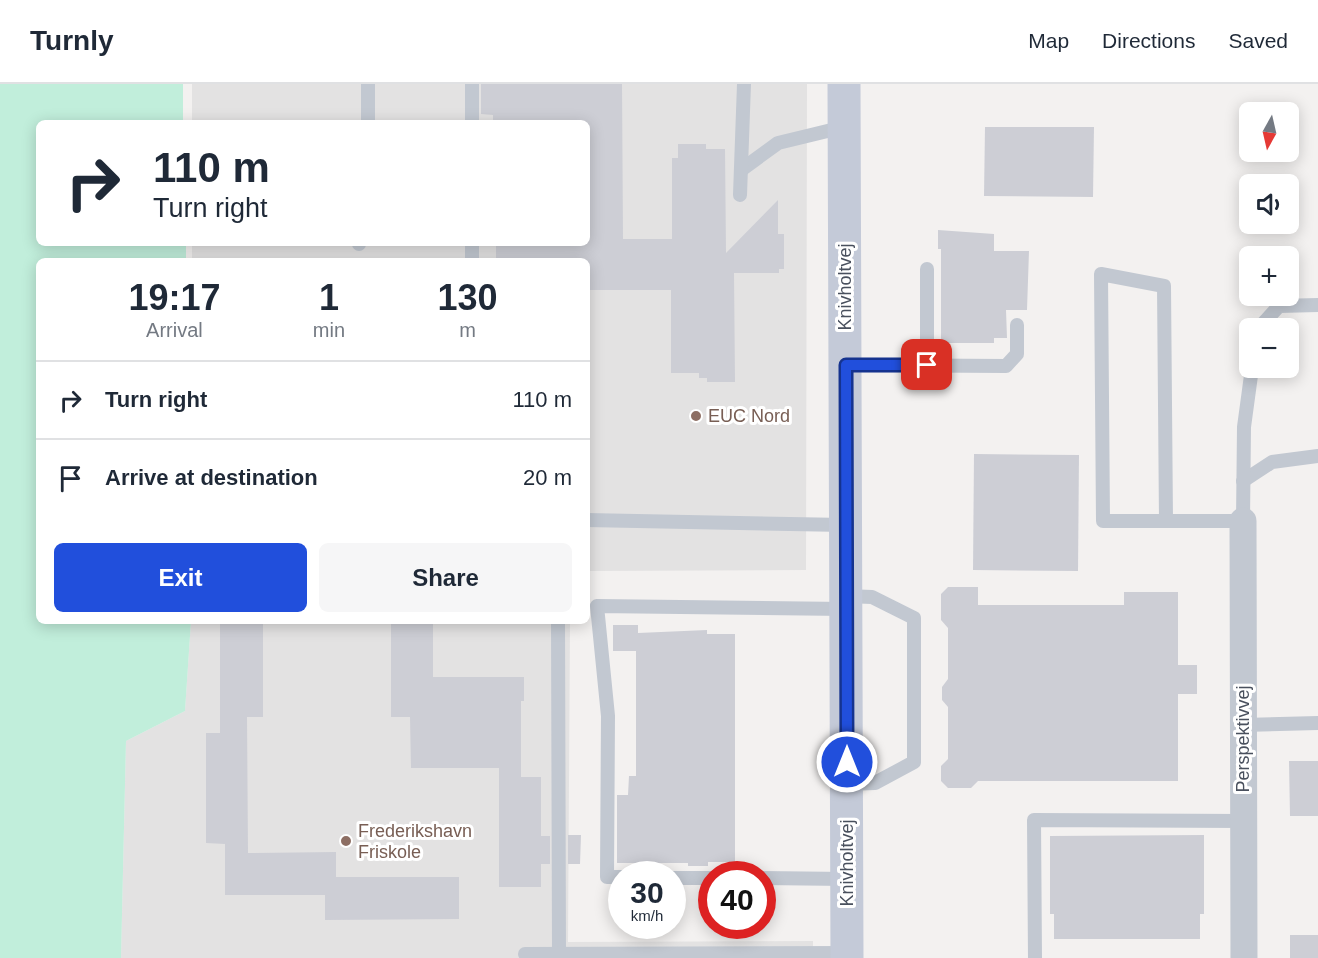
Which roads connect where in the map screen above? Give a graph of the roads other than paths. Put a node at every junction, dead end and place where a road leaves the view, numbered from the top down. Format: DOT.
graph roads {
  1 [pos="368,84"];
  2 [pos="472,84"];
  3 [pos="744,84"];
  4 [pos="844,84"];
  5 [pos="368,120"];
  6 [pos="472,120"];
  7 [pos="844,127"];
  8 [pos="741,170"];
  9 [pos="740,195"];
  10 [pos="927,269"];
  11 [pos="1318,305"];
  12 [pos="1268,318"];
  13 [pos="1017,325"];
  14 [pos="846,365"];
  15 [pos="927,365"];
  16 [pos="1251,378"];
  17 [pos="1318,456"];
  18 [pos="1244,481"];
  19 [pos="590,520"];
  20 [pos="1166,521"];
  21 [pos="1243,521"];
  22 [pos="846,525"];
  23 [pos="846,602"];
  24 [pos="558,624"];
  25 [pos="1318,723"];
  26 [pos="1243,725"];
  27 [pos="847,784"];
  28 [pos="1243,821"];
  29 [pos="608,877"];
  30 [pos="776,878"];
  31 [pos="847,879"];
  32 [pos="525,954"];
  33 [pos="559,954"];
  34 [pos="847,955"];
  35 [pos="1035,958"];
  36 [pos="1244,958"];
  1 -- 5 [label="lane"];
  2 -- 6 [label="lane"];
  3 -- 8 [label="lane"];
  4 -- 7 [label="street, Knivholtvej"];
  7 -- 8 [label="lane"];
  7 -- 14 [label="street, Knivholtvej"];
  8 -- 9 [label="lane"];
  10 -- 15 [label="lane"];
  11 -- 12 [label="lane"];
  13 -- 15 [label="lane"];
  14 -- 15 [label="lane"];
  14 -- 22 [label="street, Knivholtvej"];
  16 -- 18 [label="lane"];
  17 -- 18 [label="lane"];
  18 -- 21 [label="lane"];
  19 -- 22 [label="lane"];
  20 -- 20 [label="lane"];
  20 -- 21 [label="lane"];
  21 -- 26 [label="street, Perspektivvej"];
  22 -- 23 [label="street, Knivholtvej"];
  23 -- 27 [label="street, Knivholtvej"];
  23 -- 27 [label="lane"];
  23 -- 29 [label="lane"];
  24 -- 33 [label="lane"];
  25 -- 26 [label="lane"];
  26 -- 28 [label="street, Perspektivvej"];
  27 -- 31 [label="street, Knivholtvej"];
  28 -- 35 [label="lane"];
  28 -- 36 [label="street, Perspektivvej"];
  30 -- 31 [label="lane"];
  31 -- 34 [label="street, Knivholtvej"];
  32 -- 33 [label="lane"];
  33 -- 34 [label="lane"];
}
